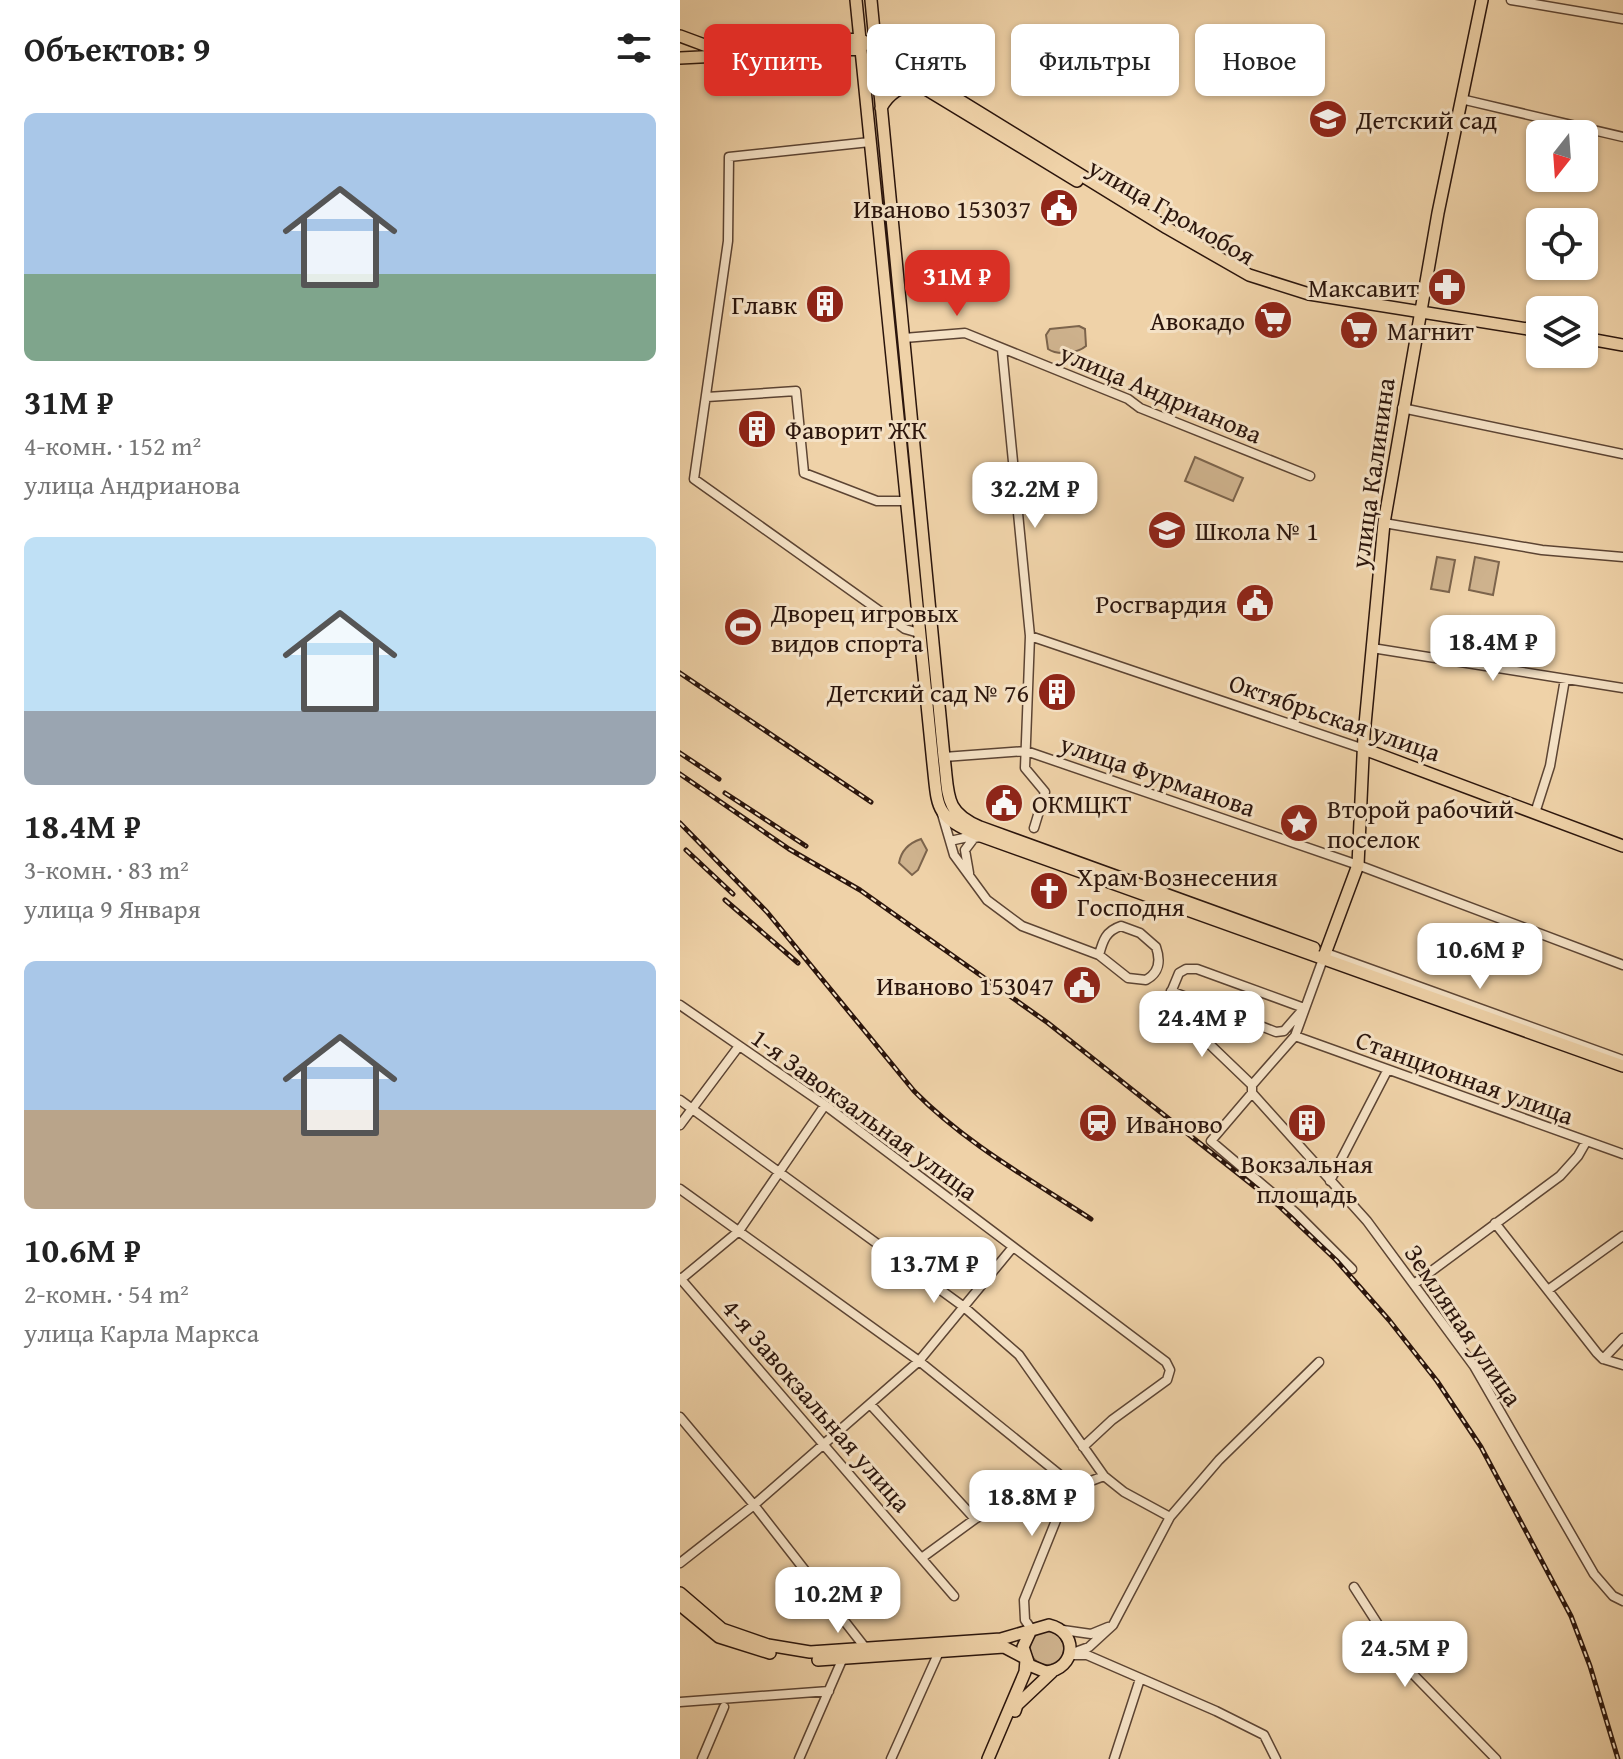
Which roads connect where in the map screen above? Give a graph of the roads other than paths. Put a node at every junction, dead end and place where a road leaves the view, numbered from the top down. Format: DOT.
graph roads {
  1 [pos="856,0"];
  2 [pos="871,0"];
  3 [pos="1482,0"];
  4 [pos="1511,0"];
  5 [pos="1623,19"];
  6 [pos="873,24"];
  7 [pos="680,36"];
  8 [pos="860,44"];
  9 [pos="867,48"];
  10 [pos="680,58"];
  11 [pos="880,96"];
  12 [pos="892,96"];
  13 [pos="937,96"];
  14 [pos="946,96"];
  15 [pos="1461,99"];
  16 [pos="881,108"];
  17 [pos="1623,137"];
  18 [pos="870,142"];
  19 [pos="897,264"];
  20 [pos="883,265"];
  21 [pos="1419,315"];
  22 [pos="1526,329"];
  23 [pos="1526,335"];
  24 [pos="904,338"];
  25 [pos="1598,342"];
  26 [pos="1598,346"];
  27 [pos="1623,348"];
  28 [pos="1002,349"];
  29 [pos="707,397"];
  30 [pos="1402,408"];
  31 [pos="1623,454"];
  32 [pos="1310,476"];
  33 [pos="920,500"];
  34 [pos="906,501"];
  35 [pos="1384,523"];
  36 [pos="1623,557"];
  37 [pos="933,632"];
  38 [pos="919,633"];
  39 [pos="1030,636"];
  40 [pos="1372,648"];
  41 [pos="1565,679"];
  42 [pos="1623,688"];
  43 [pos="1364,749"];
  44 [pos="1026,751"];
  45 [pos="944,757"];
  46 [pos="1535,813"];
  47 [pos="948,814"];
  48 [pos="1034,828"];
  49 [pos="966,829"];
  50 [pos="981,833"];
  51 [pos="950,841"];
  52 [pos="1623,846"];
  53 [pos="1358,865"];
  54 [pos="971,882"];
  55 [pos="1099,955"];
  56 [pos="1325,956"];
  57 [pos="1623,965"];
  58 [pos="1171,991"];
  59 [pos="680,1005"];
  60 [pos="1304,1008"];
  61 [pos="1276,1032"];
  62 [pos="1295,1036"];
  63 [pos="739,1046"];
  64 [pos="1623,1060"];
  65 [pos="1271,1065"];
  66 [pos="1623,1066"];
  67 [pos="1387,1071"];
  68 [pos="1252,1089"];
  69 [pos="680,1100"];
  70 [pos="825,1105"];
  71 [pos="692,1109"];
  72 [pos="680,1125"];
  73 [pos="1586,1142"];
  74 [pos="1623,1154"];
  75 [pos="779,1172"];
  76 [pos="1330,1181"];
  77 [pos="680,1189"];
  78 [pos="1495,1223"];
  79 [pos="739,1231"];
  80 [pos="1623,1236"];
  81 [pos="1013,1247"];
  82 [pos="1352,1269"];
  83 [pos="680,1279"];
  84 [pos="1414,1284"];
  85 [pos="1548,1290"];
  86 [pos="964,1307"];
  87 [pos="1623,1338"];
  88 [pos="1603,1359"];
  89 [pos="919,1361"];
  90 [pos="1319,1362"];
  91 [pos="1623,1365"];
  92 [pos="870,1404"];
  93 [pos="680,1417"];
  94 [pos="824,1445"];
  95 [pos="1083,1447"];
  96 [pos="1104,1476"];
  97 [pos="1075,1487"];
  98 [pos="1069,1497"];
  99 [pos="754,1505"];
  100 [pos="1170,1517"];
  101 [pos="975,1519"];
  102 [pos="923,1557"];
  103 [pos="680,1563"];
  104 [pos="1354,1587"];
  105 [pos="680,1593"];
  106 [pos="954,1596"];
  107 [pos="1623,1601"];
  108 [pos="680,1605"];
  109 [pos="1113,1625"];
  110 [pos="1063,1630"];
  111 [pos="1031,1631"];
  112 [pos="867,1650"];
  113 [pos="938,1650"];
  114 [pos="1070,1654"];
  115 [pos="842,1656"];
  116 [pos="1025,1659"];
  117 [pos="1052,1672"];
  118 [pos="1140,1679"];
  119 [pos="829,1691"];
  120 [pos="680,1702"];
  121 [pos="724,1707"];
  122 [pos="702,1759"];
  123 [pos="799,1759"];
  124 [pos="891,1759"];
  125 [pos="988,1759"];
  126 [pos="994,1759"];
  127 [pos="1114,1759"];
  128 [pos="1276,1759"];
  129 [pos="1496,1759"];
  1 -- 8 [label="main road"];
  2 -- 6 [label="main road"];
  3 -- 15 [label="main road, улица Калинина"];
  4 -- 5 [label="street"];
  7 -- 8 [label="main road"];
  8 -- 9 [label="main road"];
  8 -- 10 [label="main road"];
  8 -- 18 [label="main road"];
  11 -- 16 [label="main road"];
  12 -- 16 [label="main road"];
  13 -- 21 [label="main road, улица Громобоя"];
  14 -- 21 [label="main road, улица Громобоя"];
  15 -- 17 [label="street"];
  15 -- 21 [label="main road, улица Калинина"];
  16 -- 19 [label="main road"];
  18 -- 20 [label="main road"];
  18 -- 29 [label="street"];
  19 -- 20 [label="main road"];
  19 -- 24 [label="main road"];
  20 -- 34 [label="main road"];
  21 -- 22 [label="main road, улица Громобоя"];
  21 -- 23 [label="main road, улица Громобоя"];
  21 -- 30 [label="main road, улица Калинина"];
  24 -- 28 [label="street, улица Андрианова"];
  24 -- 33 [label="main road"];
  25 -- 27 [label="main road"];
  26 -- 27 [label="main road"];
  28 -- 32 [label="street, улица Андрианова"];
  28 -- 39 [label="street"];
  29 -- 34 [label="street"];
  29 -- 38 [label="street"];
  30 -- 31 [label="street"];
  30 -- 35 [label="main road, улица Калинина"];
  33 -- 34 [label="main road"];
  33 -- 37 [label="main road"];
  34 -- 38 [label="main road"];
  35 -- 36 [label="street"];
  35 -- 40 [label="main road, улица Калинина"];
  37 -- 38 [label="main road"];
  37 -- 45 [label="main road"];
  38 -- 47 [label="main road"];
  39 -- 43 [label="street, Октябрьская улица"];
  39 -- 44 [label="street"];
  40 -- 41 [label="street"];
  40 -- 43 [label="main road, улица Калинина"];
  41 -- 42 [label="street"];
  41 -- 46 [label="street"];
  43 -- 46 [label="main road, Октябрьская улица"];
  43 -- 53 [label="main road, улица Калинина"];
  44 -- 45 [label="street, улица Фурманова"];
  44 -- 48 [label="street"];
  44 -- 53 [label="street, улица Фурманова"];
  45 -- 47 [label="main road"];
  46 -- 52 [label="main road, Октябрьская улица"];
  47 -- 49 [label="main road"];
  47 -- 50 [label="main road"];
  47 -- 51 [label="street"];
  49 -- 50 [label="main road"];
  49 -- 51 [label="street"];
  50 -- 51 [label="street"];
  50 -- 54 [label="street"];
  50 -- 56 [label="main road"];
  51 -- 54 [label="street"];
  53 -- 56 [label="main road, улица Калинина"];
  53 -- 57 [label="street, улица Фурманова"];
  54 -- 55 [label="street"];
  55 -- 55 [label="street"];
  56 -- 60 [label="street"];
  56 -- 64 [label="street"];
  56 -- 66 [label="main road"];
  58 -- 60 [label="street"];
  58 -- 61 [label="street"];
  58 -- 68 [label="street"];
  59 -- 63 [label="street, 1-я Завокзальная улица"];
  60 -- 61 [label="street"];
  60 -- 62 [label="street"];
  61 -- 65 [label="street"];
  62 -- 65 [label="street"];
  62 -- 67 [label="street, Станционная улица"];
  63 -- 70 [label="street, 1-я Завокзальная улица"];
  63 -- 71 [label="street"];
  65 -- 68 [label="street"];
  67 -- 73 [label="street, Станционная улица"];
  67 -- 76 [label="street"];
  68 -- 76 [label="street, Земляная улица"];
  68 -- 82 [label="street"];
  69 -- 71 [label="street"];
  70 -- 75 [label="street"];
  70 -- 81 [label="street, 1-я Завокзальная улица"];
  71 -- 72 [label="street"];
  71 -- 75 [label="street"];
  73 -- 74 [label="street, Станционная улица"];
  73 -- 78 [label="street"];
  75 -- 79 [label="street"];
  75 -- 86 [label="street"];
  76 -- 84 [label="street, Земляная улица"];
  77 -- 79 [label="street"];
  78 -- 84 [label="street"];
  78 -- 85 [label="street"];
  79 -- 83 [label="street"];
  79 -- 89 [label="street"];
  80 -- 85 [label="street"];
  81 -- 86 [label="street"];
  81 -- 95 [label="street, 1-я Завокзальная улица"];
  83 -- 94 [label="street, 4-я Завокзальная улица"];
  84 -- 107 [label="street, Земляная улица"];
  85 -- 88 [label="street"];
  86 -- 89 [label="street"];
  86 -- 95 [label="street"];
  87 -- 88 [label="street"];
  88 -- 91 [label="street"];
  89 -- 92 [label="street"];
  89 -- 97 [label="street"];
  90 -- 100 [label="street"];
  92 -- 94 [label="street"];
  92 -- 101 [label="street"];
  93 -- 99 [label="street"];
  94 -- 99 [label="street"];
  94 -- 102 [label="street, 4-я Завокзальная улица"];
  95 -- 96 [label="street"];
  96 -- 97 [label="street"];
  96 -- 100 [label="street"];
  97 -- 98 [label="street"];
  98 -- 101 [label="street"];
  98 -- 111 [label="street"];
  99 -- 103 [label="street"];
  99 -- 112 [label="street"];
  100 -- 109 [label="street"];
  101 -- 102 [label="street"];
  102 -- 106 [label="street, 4-я Завокзальная улица"];
  104 -- 129 [label="street"];
  105 -- 115 [label="main road"];
  108 -- 115 [label="main road"];
  109 -- 110 [label="street"];
  109 -- 114 [label="street"];
  110 -- 111 [label="main road"];
  110 -- 114 [label="main road"];
  111 -- 113 [label="main road"];
  111 -- 116 [label="main road"];
  112 -- 113 [label="main road"];
  112 -- 115 [label="main road"];
  113 -- 115 [label="main road"];
  113 -- 116 [label="main road"];
  113 -- 124 [label="street"];
  114 -- 117 [label="main road"];
  114 -- 118 [label="street"];
  115 -- 119 [label="street"];
  116 -- 117 [label="main road"];
  116 -- 125 [label="main road"];
  117 -- 126 [label="main road"];
  118 -- 127 [label="street"];
  118 -- 128 [label="street"];
  119 -- 120 [label="street"];
  119 -- 123 [label="street"];
  121 -- 122 [label="street"];
}
